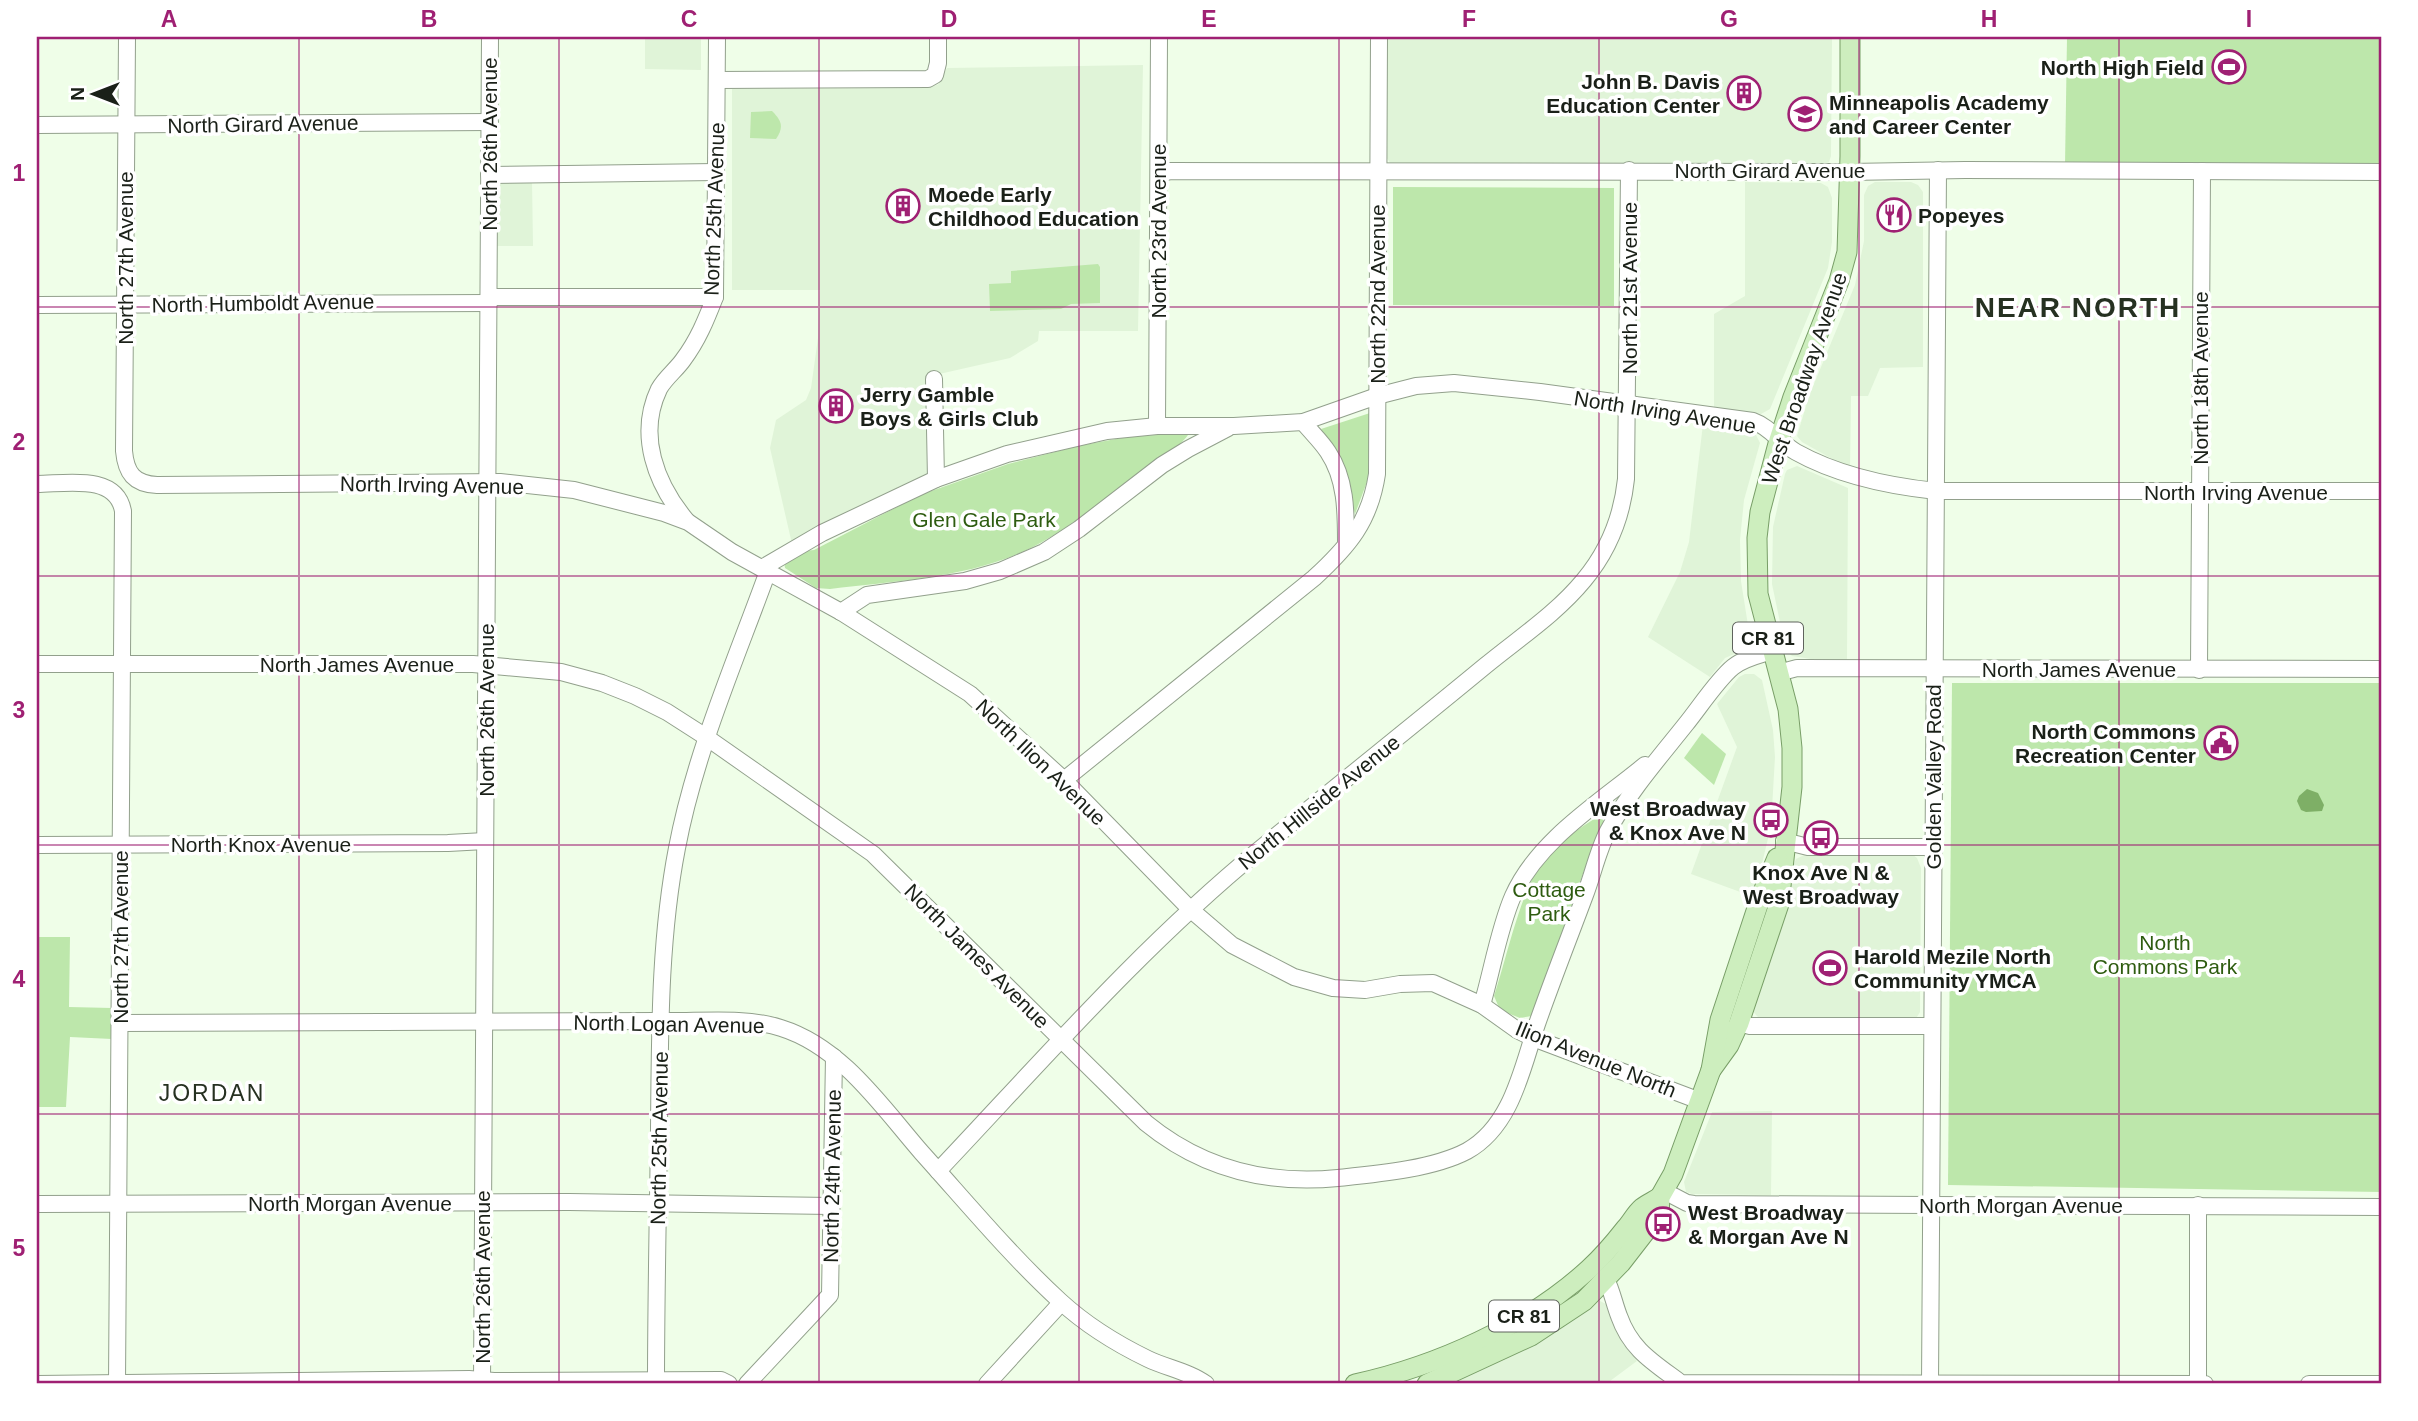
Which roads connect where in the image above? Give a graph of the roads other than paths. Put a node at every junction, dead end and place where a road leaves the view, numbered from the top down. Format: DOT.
graph roads {
  1 [pos="127,37"];
  2 [pos="490,37"];
  3 [pos="717,37"];
  4 [pos="938,37"];
  5 [pos="1159,37"];
  6 [pos="1379,37"];
  7 [pos="1850,37"];
  8 [pos="717,80"];
  9 [pos="489,122"];
  10 [pos="37,125"];
  11 [pos="126,125"];
  12 [pos="1378,170"];
  13 [pos="1629,170"];
  14 [pos="1938,170"];
  15 [pos="2202,171"];
  16 [pos="716,172"];
  17 [pos="1849,172"];
  18 [pos="2381,172"];
  19 [pos="1159,173"];
  20 [pos="489,174"];
  21 [pos="715,297"];
  22 [pos="489,300"];
  23 [pos="125,304"];
  24 [pos="37,305"];
  25 [pos="934,379"];
  26 [pos="1377,396"];
  27 [pos="1629,406"];
  28 [pos="1303,422"];
  29 [pos="1157,426"];
  30 [pos="1234,426"];
  31 [pos="1779,440"];
  32 [pos="132,477"];
  33 [pos="936,479"];
  34 [pos="487,482"];
  35 [pos="37,484"];
  36 [pos="1936,491"];
  37 [pos="2381,491"];
  38 [pos="2200,492"];
  39 [pos="688,522"];
  40 [pos="1346,543"];
  41 [pos="765,570"];
  42 [pos="841,612"];
  43 [pos="1772,650"];
  44 [pos="37,664"];
  45 [pos="122,664"];
  46 [pos="486,665"];
  47 [pos="1934,668"];
  48 [pos="2381,669"];
  49 [pos="2199,670"];
  50 [pos="1778,673"];
  51 [pos="706,737"];
  52 [pos="1669,745"];
  53 [pos="1064,780"];
  54 [pos="485,841"];
  55 [pos="1784,841"];
  56 [pos="37,845"];
  57 [pos="121,845"];
  58 [pos="1933,847"];
  59 [pos="1189,909"];
  60 [pos="1482,1005"];
  61 [pos="660,1021"];
  62 [pos="484,1022"];
  63 [pos="120,1023"];
  64 [pos="1739,1023"];
  65 [pos="1932,1026"];
  66 [pos="1533,1038"];
  67 [pos="1061,1040"];
  68 [pos="834,1057"];
  69 [pos="1711,1070"];
  70 [pos="1700,1101"];
  71 [pos="938,1171"];
  72 [pos="1662,1194"];
  73 [pos="483,1202"];
  74 [pos="37,1204"];
  75 [pos="118,1204"];
  76 [pos="658,1204"];
  77 [pos="1931,1205"];
  78 [pos="2198,1205"];
  79 [pos="831,1206"];
  80 [pos="2381,1206"];
  81 [pos="1606,1279"];
  82 [pos="1061,1303"];
  83 [pos="482,1382"];
  84 [pos="656,1382"];
  85 [pos="1681,1383"];
  86 [pos="37,1384"];
  87 [pos="117,1384"];
  88 [pos="729,1384"];
  89 [pos="747,1384"];
  90 [pos="987,1384"];
  91 [pos="1206,1384"];
  92 [pos="1355,1384"];
  93 [pos="1427,1384"];
  94 [pos="1930,1384"];
  95 [pos="2198,1384"];
  96 [pos="2205,1384"];
  97 [pos="2309,1384"];
  98 [pos="2381,1384"];
  1 -- 11 [label="street, North 27th Avenue"];
  2 -- 9 [label="street, North 26th Avenue"];
  3 -- 8 [label="street, North 25th Avenue"];
  4 -- 8 [label="street"];
  5 -- 19 [label="street, North 23rd Avenue"];
  6 -- 12 [label="street, North 22nd Avenue"];
  7 -- 17 [label="main road, West Broadway Avenue / CR 81"];
  8 -- 16 [label="street, North 25th Avenue"];
  9 -- 11 [label="street, North Girard Avenue"];
  9 -- 20 [label="street, North 26th Avenue"];
  10 -- 11 [label="street, North Girard Avenue"];
  11 -- 23 [label="street, North 27th Avenue"];
  12 -- 13 [label="street, North Girard Avenue"];
  12 -- 19 [label="street, North Girard Avenue"];
  12 -- 26 [label="street, North 22nd Avenue"];
  13 -- 17 [label="street, North Girard Avenue"];
  13 -- 27 [label="street, North 21st Avenue"];
  14 -- 15 [label="street, North Girard Avenue"];
  14 -- 17 [label="street, North Girard Avenue"];
  14 -- 36 [label="street, Golden Valley Road"];
  15 -- 18 [label="street, North Girard Avenue"];
  15 -- 38 [label="street, North 18th Avenue"];
  16 -- 20 [label="street"];
  16 -- 21 [label="street, North 25th Avenue"];
  17 -- 31 [label="main road, West Broadway Avenue / CR 81"];
  19 -- 29 [label="street, North 23rd Avenue"];
  20 -- 22 [label="street, North 26th Avenue"];
  21 -- 22 [label="street, North Humboldt Avenue"];
  21 -- 39 [label="street, North 25th Avenue"];
  22 -- 23 [label="street, North Humboldt Avenue"];
  22 -- 34 [label="street, North 26th Avenue"];
  23 -- 24 [label="street, North Humboldt Avenue"];
  23 -- 32 [label="street, North 27th Avenue"];
  25 -- 33 [label="street"];
  26 -- 27 [label="street, North Irving Avenue"];
  26 -- 28 [label="street, North Irving Avenue"];
  26 -- 40 [label="street, North 22nd Avenue"];
  27 -- 31 [label="street, North Irving Avenue"];
  27 -- 59 [label="street, North Hillside Avenue"];
  28 -- 30 [label="street, North Irving Avenue"];
  28 -- 40 [label="street"];
  29 -- 30 [label="street, North Irving Avenue"];
  29 -- 33 [label="street, North Irving Avenue"];
  30 -- 42 [label="street, North Irving Avenue"];
  31 -- 36 [label="street, North Irving Avenue"];
  31 -- 43 [label="main road, West Broadway Avenue / CR 81"];
  32 -- 34 [label="street, North Irving Avenue"];
  33 -- 41 [label="street, North Irving Avenue"];
  34 -- 39 [label="street, North Irving Avenue"];
  34 -- 46 [label="street, North 26th Avenue"];
  35 -- 45 [label="street, North 27th Avenue"];
  36 -- 38 [label="street, North Irving Avenue"];
  36 -- 47 [label="street, Golden Valley Road"];
  37 -- 38 [label="street, North Irving Avenue"];
  38 -- 49 [label="street, North 18th Avenue"];
  39 -- 41 [label="street, North Irving Avenue"];
  40 -- 53 [label="street, North 22nd Avenue"];
  41 -- 42 [label="street, North Ilion Avenue"];
  41 -- 51 [label="street, North 25th Avenue"];
  42 -- 53 [label="street, North Ilion Avenue"];
  43 -- 50 [label="main road, West Broadway Avenue / CR 81"];
  43 -- 52 [label="street, North James Avenue"];
  44 -- 45 [label="street, North James Avenue"];
  45 -- 46 [label="street, North James Avenue"];
  45 -- 57 [label="street, North 27th Avenue"];
  46 -- 51 [label="street, North James Avenue"];
  46 -- 54 [label="street, North 26th Avenue"];
  47 -- 49 [label="street, North James Avenue"];
  47 -- 50 [label="street, North James Avenue"];
  47 -- 58 [label="street, Golden Valley Road"];
  48 -- 49 [label="street, North James Avenue"];
  50 -- 55 [label="main road, West Broadway Avenue / CR 81"];
  51 -- 61 [label="street, North 25th Avenue"];
  51 -- 67 [label="street, North James Avenue"];
  52 -- 60 [label="street, North James Avenue"];
  52 -- 66 [label="street, North James Avenue"];
  53 -- 59 [label="street, North Ilion Avenue"];
  54 -- 57 [label="street, North Knox Avenue"];
  54 -- 62 [label="street, North 26th Avenue"];
  55 -- 58 [label="street"];
  55 -- 64 [label="main road, West Broadway Avenue / CR 81"];
  55 -- 69 [label="main road, West Broadway Avenue / CR 81"];
  56 -- 57 [label="street, North Knox Avenue"];
  57 -- 63 [label="street, North 27th Avenue"];
  58 -- 65 [label="street, Golden Valley Road"];
  59 -- 60 [label="street, Ilion Avenue North"];
  59 -- 67 [label="street, North Hillside Avenue"];
  60 -- 66 [label="street, Ilion Avenue North"];
  61 -- 62 [label="street, North Logan Avenue"];
  61 -- 68 [label="street, North Logan Avenue"];
  61 -- 76 [label="street, North 25th Avenue"];
  62 -- 63 [label="street, North Logan Avenue"];
  62 -- 73 [label="street, North 26th Avenue"];
  63 -- 75 [label="street, North 27th Avenue"];
  64 -- 65 [label="street"];
  64 -- 69 [label="main road, West Broadway Avenue / CR 81"];
  65 -- 77 [label="street, Golden Valley Road"];
  66 -- 67 [label="street, North James Avenue"];
  66 -- 70 [label="street, Ilion Avenue North"];
  67 -- 71 [label="street, North Hillside Avenue"];
  68 -- 71 [label="street, North Logan Avenue"];
  68 -- 79 [label="street, North 24th Avenue"];
  69 -- 70 [label="main road, West Broadway Avenue / CR 81"];
  70 -- 72 [label="main road, West Broadway Avenue / CR 81"];
  71 -- 82 [label="street, North Logan Avenue"];
  72 -- 77 [label="street, North Morgan Avenue"];
  72 -- 81 [label="main road, West Broadway Avenue / CR 81"];
  72 -- 92 [label="main road, West Broadway Avenue / CR 81"];
  73 -- 75 [label="street, North Morgan Avenue"];
  73 -- 76 [label="street, North Morgan Avenue"];
  73 -- 83 [label="street, North 26th Avenue"];
  74 -- 75 [label="street, North Morgan Avenue"];
  75 -- 87 [label="street, North 27th Avenue"];
  76 -- 79 [label="street, North Morgan Avenue"];
  76 -- 84 [label="street, North 25th Avenue"];
  77 -- 78 [label="street, North Morgan Avenue"];
  77 -- 94 [label="street, Golden Valley Road"];
  78 -- 80 [label="street, North Morgan Avenue"];
  78 -- 95 [label="street"];
  79 -- 89 [label="street, North 24th Avenue"];
  81 -- 85 [label="street"];
  81 -- 93 [label="main road, West Broadway Avenue / CR 81"];
  82 -- 90 [label="street"];
  82 -- 91 [label="street, North Logan Avenue"];
  83 -- 84 [label="street"];
  83 -- 87 [label="street"];
  84 -- 88 [label="street"];
  85 -- 94 [label="street"];
  86 -- 87 [label="street"];
  94 -- 95 [label="street"];
  95 -- 96 [label="street"];
  97 -- 98 [label="street"];
}
